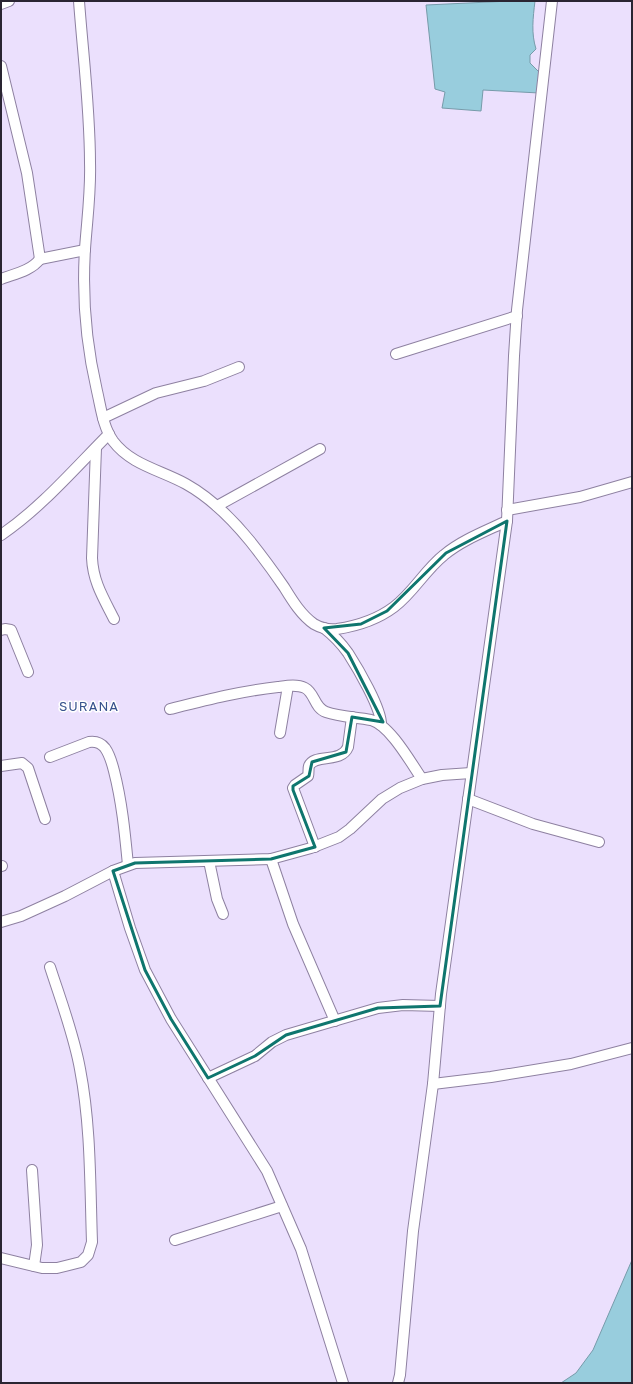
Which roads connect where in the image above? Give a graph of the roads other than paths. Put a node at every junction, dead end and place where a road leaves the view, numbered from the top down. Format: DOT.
graph roads {
  1 [pos="9,1"];
  2 [pos="79,1"];
  3 [pos="552,1"];
  4 [pos="1,4"];
  5 [pos="1,66"];
  6 [pos="85,250"];
  7 [pos="40,259"];
  8 [pos="1,278"];
  9 [pos="517,316"];
  10 [pos="396,354"];
  11 [pos="239,367"];
  12 [pos="103,418"];
  13 [pos="109,434"];
  14 [pos="96,448"];
  15 [pos="320,449"];
  16 [pos="632,482"];
  17 [pos="217,506"];
  18 [pos="507,510"];
  19 [pos="507,521"];
  20 [pos="1,535"];
  21 [pos="114,619"];
  22 [pos="324,628"];
  23 [pos="1,630"];
  24 [pos="28,672"];
  25 [pos="288,686"];
  26 [pos="170,709"];
  27 [pos="352,717"];
  28 [pos="381,724"];
  29 [pos="280,733"];
  30 [pos="50,757"];
  31 [pos="1,766"];
  32 [pos="471,773"];
  33 [pos="422,779"];
  34 [pos="468,799"];
  35 [pos="45,819"];
  36 [pos="599,842"];
  37 [pos="314,847"];
  38 [pos="271,859"];
  39 [pos="209,861"];
  40 [pos="128,865"];
  41 [pos="113,872"];
  42 [pos="223,914"];
  43 [pos="1,922"];
  44 [pos="50,967"];
  45 [pos="440,1006"];
  46 [pos="335,1021"];
  47 [pos="632,1048"];
  48 [pos="208,1078"];
  49 [pos="433,1084"];
  50 [pos="32,1170"];
  51 [pos="282,1206"];
  52 [pos="175,1240"];
  53 [pos="1,1258"];
  54 [pos="34,1266"];
  55 [pos="343,1383"];
  56 [pos="398,1383"];
  1 -- 4 [label="street"];
  2 -- 6 [label="street"];
  3 -- 9 [label="street"];
  5 -- 7 [label="street"];
  6 -- 7 [label="street"];
  6 -- 12 [label="street"];
  7 -- 8 [label="street"];
  9 -- 10 [label="street"];
  9 -- 18 [label="street"];
  11 -- 12 [label="street"];
  12 -- 13 [label="street"];
  13 -- 14 [label="street"];
  13 -- 17 [label="street"];
  14 -- 20 [label="street"];
  14 -- 21 [label="street"];
  15 -- 17 [label="street"];
  16 -- 18 [label="street"];
  17 -- 22 [label="street"];
  18 -- 19 [label="street"];
  19 -- 22 [label="street"];
  19 -- 32 [label="street"];
  22 -- 28 [label="street"];
  23 -- 24 [label="street"];
  25 -- 26 [label="street"];
  25 -- 27 [label="street"];
  25 -- 29 [label="street"];
  27 -- 28 [label="street"];
  27 -- 37 [label="street"];
  28 -- 33 [label="street"];
  30 -- 40 [label="street"];
  31 -- 35 [label="street"];
  32 -- 33 [label="street"];
  32 -- 34 [label="street"];
  33 -- 37 [label="street"];
  34 -- 36 [label="street"];
  34 -- 45 [label="street"];
  37 -- 38 [label="street"];
  38 -- 39 [label="street"];
  38 -- 46 [label="street"];
  39 -- 40 [label="street"];
  39 -- 42 [label="street"];
  40 -- 41 [label="street"];
  41 -- 43 [label="street"];
  41 -- 48 [label="street"];
  44 -- 54 [label="street"];
  45 -- 46 [label="street"];
  45 -- 49 [label="street"];
  46 -- 48 [label="street"];
  47 -- 49 [label="street"];
  48 -- 51 [label="street"];
  49 -- 56 [label="street"];
  50 -- 54 [label="street"];
  51 -- 52 [label="street"];
  51 -- 55 [label="street"];
  53 -- 54 [label="street"];
}
